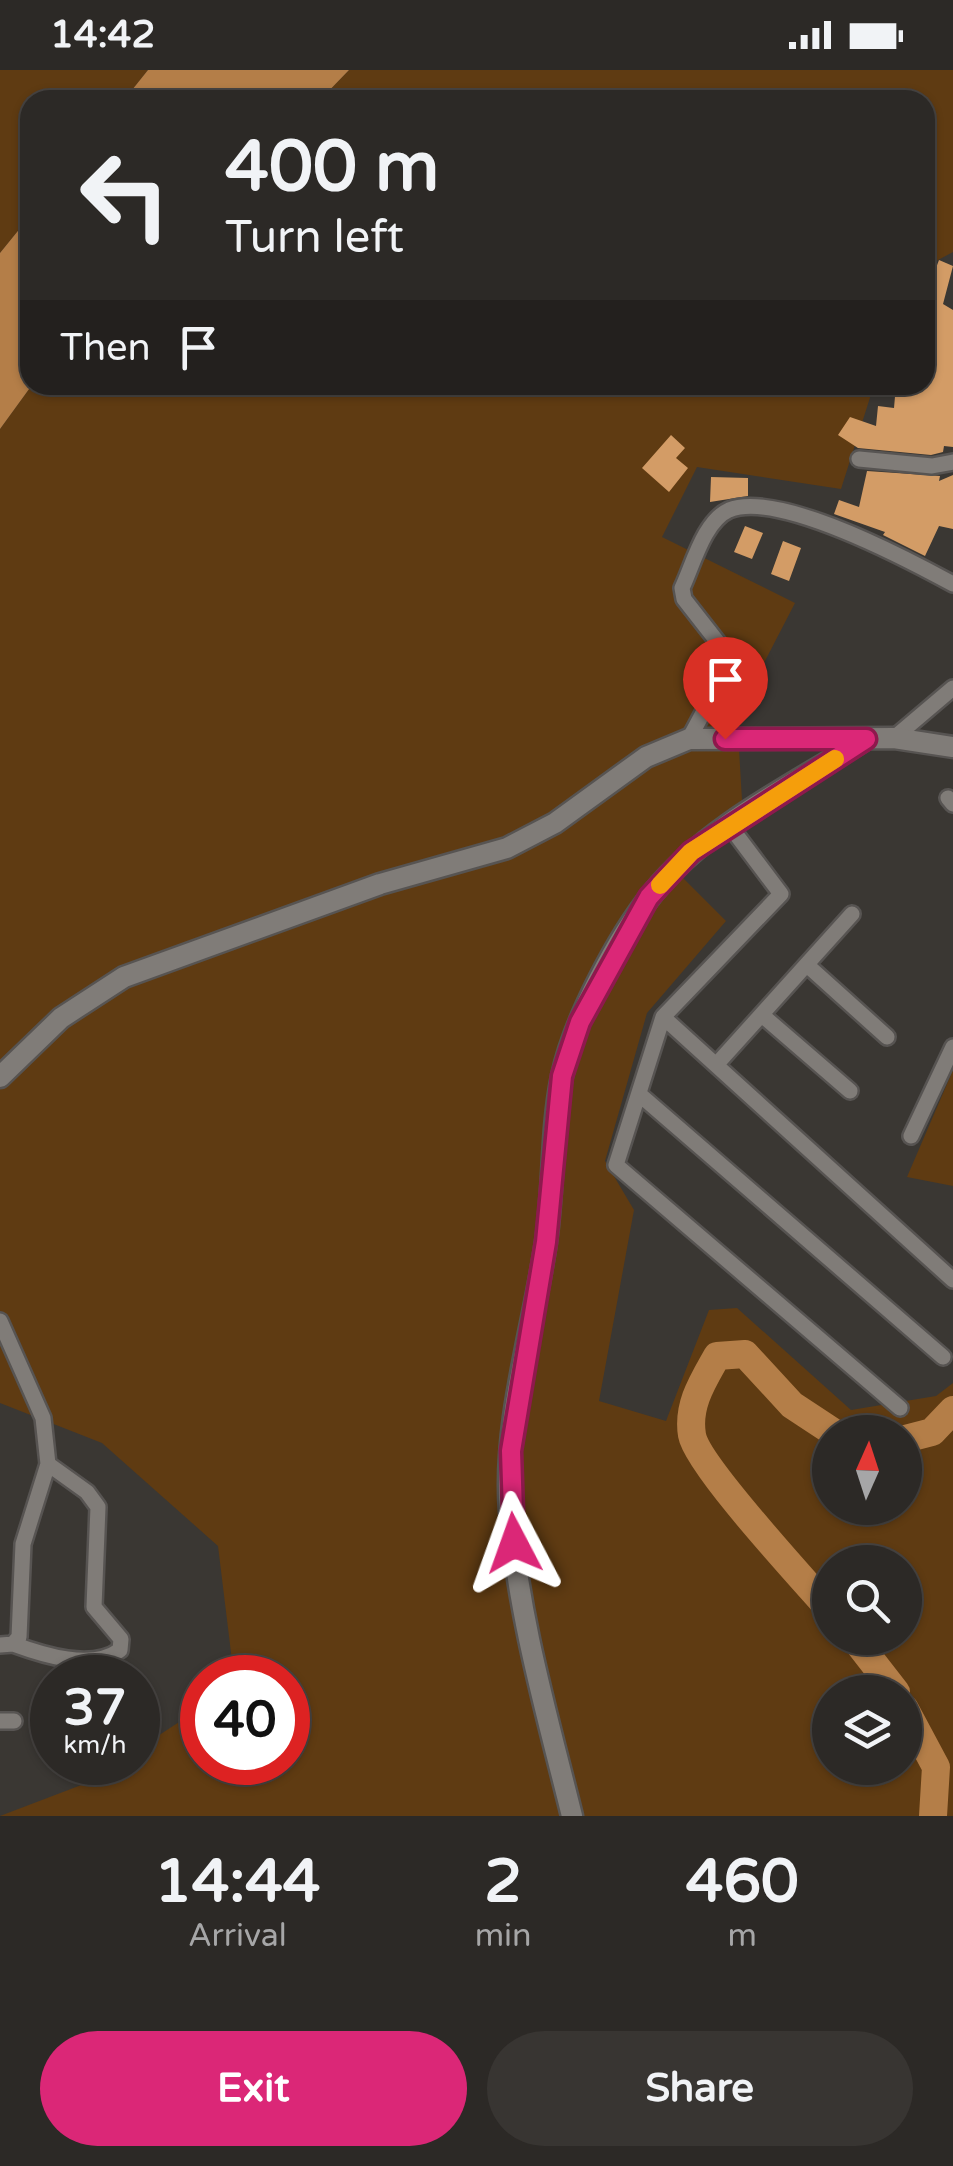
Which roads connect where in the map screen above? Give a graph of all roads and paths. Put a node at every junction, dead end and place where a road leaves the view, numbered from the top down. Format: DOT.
graph roads {
  1 [pos="859,459"];
  2 [pos="953,462"];
  3 [pos="953,584"];
  4 [pos="953,688"];
  5 [pos="894,738"];
  6 [pos="689,739"];
  7 [pos="866,739"];
  8 [pos="953,747"];
  9 [pos="729,826"];
  10 [pos="852,914"];
  11 [pos="807,965"];
  12 [pos="762,1014"];
  13 [pos="663,1017"];
  14 [pos="887,1036"];
  15 [pos="953,1047"];
  16 [pos="716,1065"];
  17 [pos="0,1077"];
  18 [pos="850,1091"];
  19 [pos="639,1094"];
  20 [pos="910,1136"];
  21 [pos="953,1280"];
  22 [pos="0,1321"];
  23 [pos="943,1357"];
  24 [pos="900,1408"];
  25 [pos="48,1464"];
  26 [pos="6,1645"];
  27 [pos="572,1816"];
  1 -- 2 [label="street"];
  3 -- 6 [label="street"];
  4 -- 5 [label="street"];
  5 -- 7 [label="street"];
  5 -- 8 [label="street"];
  6 -- 7 [label="street"];
  6 -- 17 [label="street"];
  7 -- 9 [label="street"];
  9 -- 13 [label="street"];
  9 -- 27 [label="street"];
  10 -- 11 [label="street"];
  11 -- 12 [label="street"];
  11 -- 14 [label="street"];
  12 -- 16 [label="street"];
  12 -- 18 [label="street"];
  13 -- 16 [label="street"];
  13 -- 19 [label="street"];
  15 -- 20 [label="street"];
  16 -- 21 [label="street"];
  19 -- 23 [label="street"];
  19 -- 24 [label="street"];
  22 -- 25 [label="street"];
  25 -- 26 [label="street"];
  25 -- 26 [label="street"];
}
